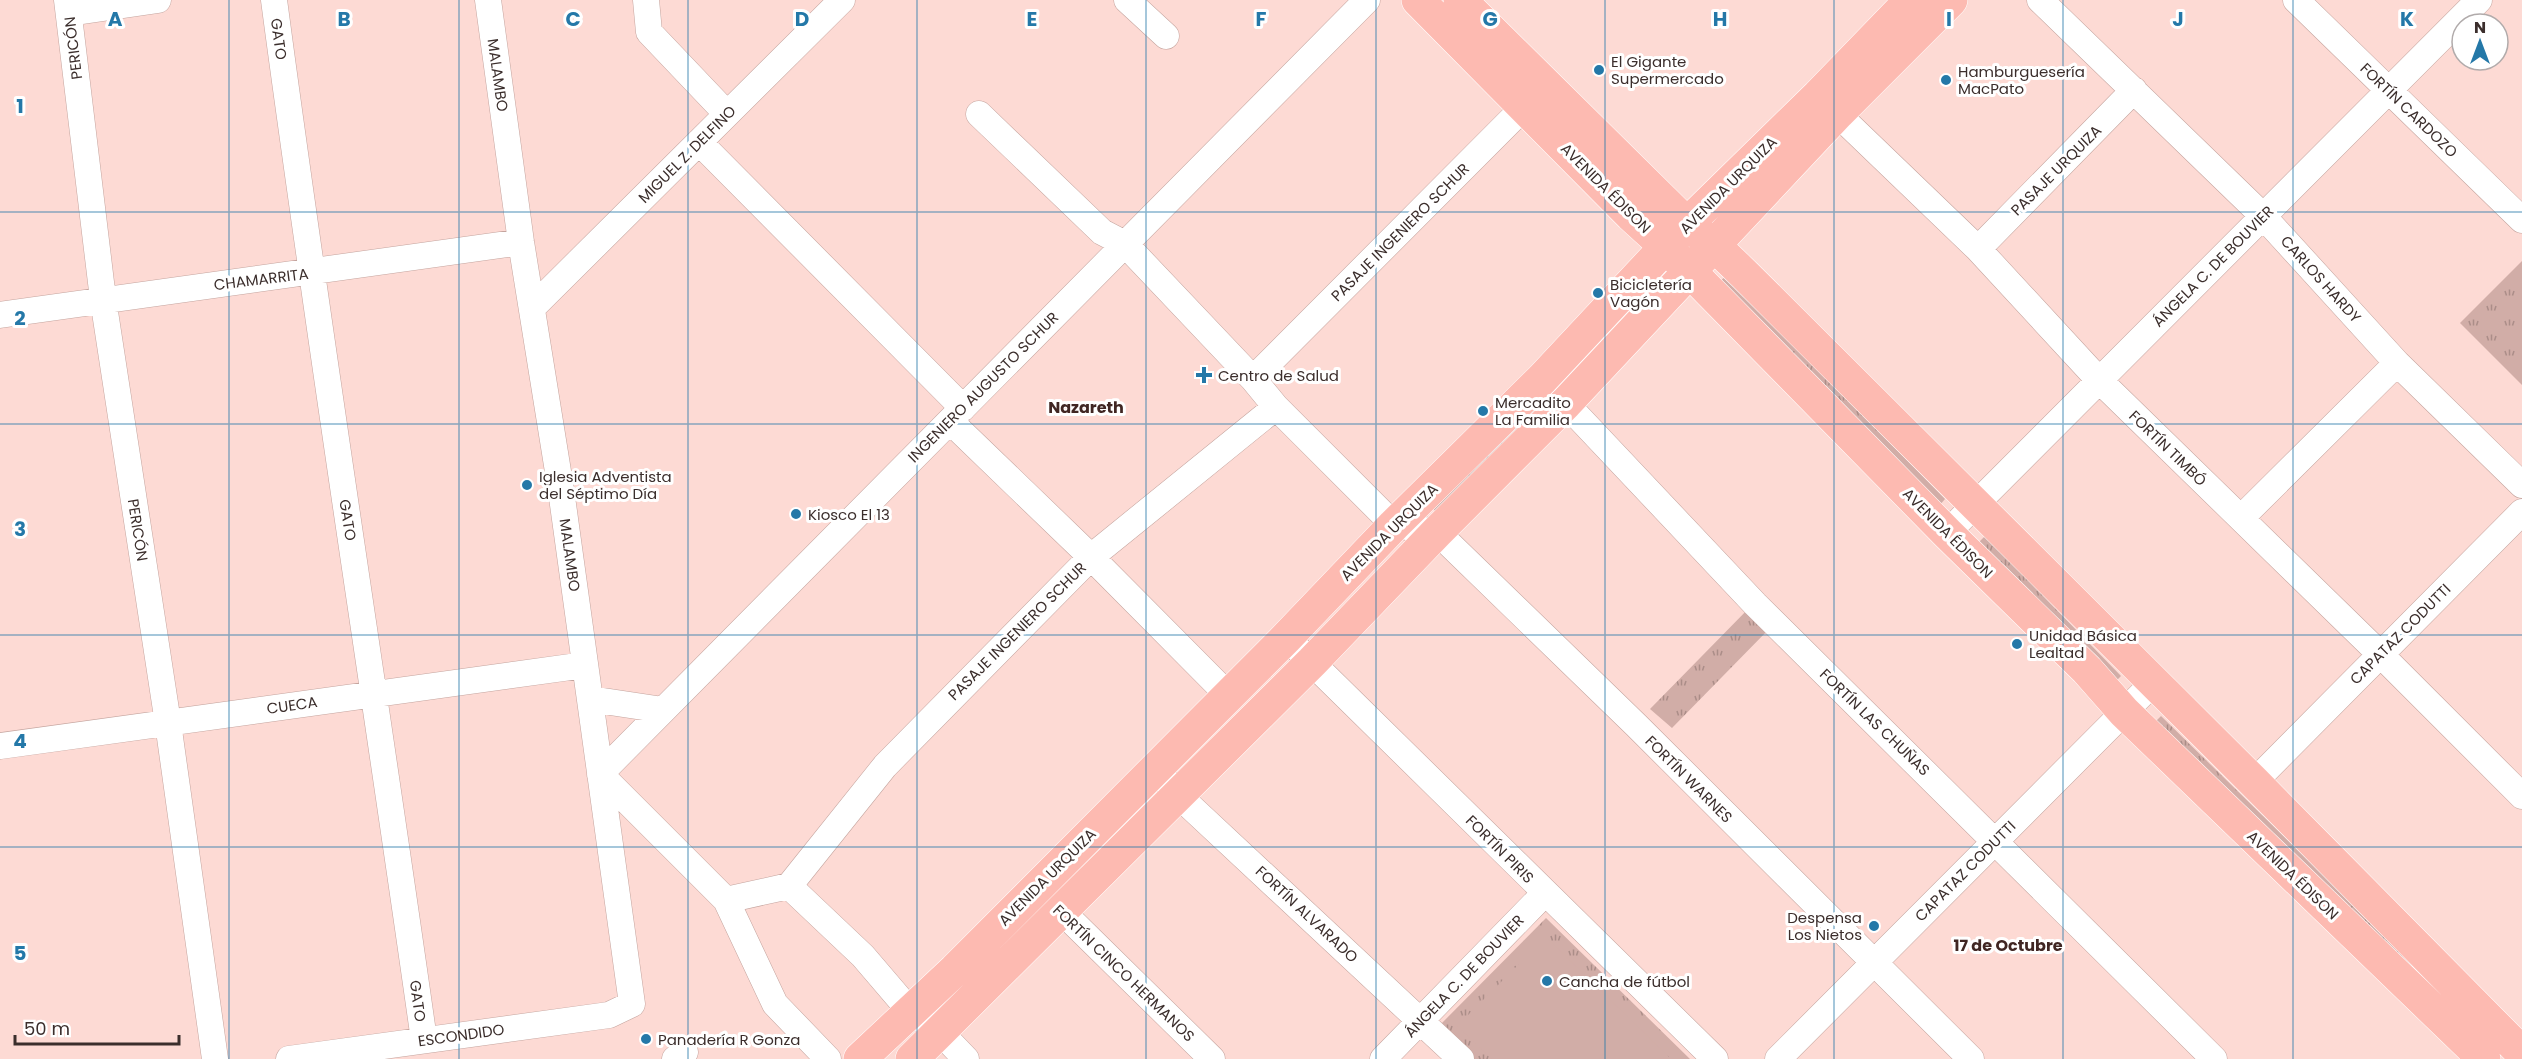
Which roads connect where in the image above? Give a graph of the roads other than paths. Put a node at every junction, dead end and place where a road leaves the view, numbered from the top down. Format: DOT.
graph roads {
  1 [pos="158,0"];
  2 [pos="274,0"];
  3 [pos="488,0"];
  4 [pos="646,0"];
  5 [pos="842,0"];
  6 [pos="1127,0"];
  7 [pos="1367,0"];
  8 [pos="1418,0"];
  9 [pos="1460,0"];
  10 [pos="1911,0"];
  11 [pos="1951,0"];
  12 [pos="2040,0"];
  13 [pos="2296,0"];
  14 [pos="2479,0"];
  15 [pos="68,7"];
  16 [pos="1166,36"];
  17 [pos="2388,89"];
  18 [pos="2134,90"];
  19 [pos="1535,96"];
  20 [pos="1828,105"];
  21 [pos="727,114"];
  22 [pos="979,114"];
  23 [pos="699,142"];
  24 [pos="2263,216"];
  25 [pos="2522,220"];
  26 [pos="1677,236"];
  27 [pos="521,242"];
  28 [pos="1125,244"];
  29 [pos="1715,246"];
  30 [pos="1978,249"];
  31 [pos="310,273"];
  32 [pos="1690,273"];
  33 [pos="103,299"];
  34 [pos="533,307"];
  35 [pos="0,315"];
  36 [pos="2397,363"];
  37 [pos="1253,379"];
  38 [pos="1542,379"];
  39 [pos="2098,379"];
  40 [pos="1566,402"];
  41 [pos="1276,407"];
  42 [pos="957,414"];
  43 [pos="2522,485"];
  44 [pos="1975,506"];
  45 [pos="2522,512"];
  46 [pos="2241,518"];
  47 [pos="1394,525"];
  48 [pos="1437,532"];
  49 [pos="1947,533"];
  50 [pos="1091,556"];
  51 [pos="1286,638"];
  52 [pos="2380,654"];
  53 [pos="1312,662"];
  54 [pos="585,665"];
  55 [pos="2153,683"];
  56 [pos="375,694"];
  57 [pos="1228,695"];
  58 [pos="590,699"];
  59 [pos="663,710"];
  60 [pos="2124,712"];
  61 [pos="168,723"];
  62 [pos="0,746"];
  63 [pos="1154,767"];
  64 [pos="600,774"];
  65 [pos="2254,782"];
  66 [pos="2518,786"];
  67 [pos="1178,795"];
  68 [pos="1996,840"];
  69 [pos="789,886"];
  70 [pos="1037,887"];
  71 [pos="1545,893"];
  72 [pos="726,900"];
  73 [pos="1061,912"];
  74 [pos="1873,964"];
  75 [pos="632,1004"];
  76 [pos="910,1011"];
  77 [pos="1421,1020"];
  78 [pos="939,1032"];
  79 [pos="424,1040"];
  80 [pos="2522,1053"];
  81 [pos="215,1059"];
  82 [pos="294,1059"];
  83 [pos="828,1059"];
  84 [pos="860,1059"];
  85 [pos="912,1059"];
  86 [pos="966,1059"];
  87 [pos="1212,1059"];
  88 [pos="1383,1059"];
  89 [pos="1461,1059"];
  90 [pos="1715,1059"];
  91 [pos="1778,1059"];
  92 [pos="1971,1059"];
  93 [pos="2214,1059"];
  94 [pos="2484,1059"];
  1 -- 15 [label="street"];
  2 -- 31 [label="street, GATO"];
  3 -- 27 [label="street, MALAMBO"];
  4 -- 21 [label="street"];
  5 -- 21 [label="street, MIGUEL Z. DELFINO"];
  6 -- 16 [label="street"];
  7 -- 28 [label="street, INGENIERO AUGUSTO SCHUR"];
  8 -- 19 [label="main road, AVENIDA ÉDISON"];
  9 -- 19 [label="main road, AVENIDA ÉDISON"];
  10 -- 20 [label="main road, AVENIDA URQUIZA"];
  11 -- 20 [label="main road, AVENIDA URQUIZA"];
  12 -- 18 [label="street, CARLOS HARDY"];
  13 -- 17 [label="street, FORTÍN CARDOZO"];
  14 -- 17 [label="street, ÁNGELA C. DE BOUVIER"];
  15 -- 33 [label="street, PERICÓN"];
  17 -- 24 [label="street, ÁNGELA C. DE BOUVIER"];
  17 -- 25 [label="street, FORTÍN CARDOZO"];
  18 -- 24 [label="street, CARLOS HARDY"];
  18 -- 30 [label="street, PASAJE URQUIZA"];
  19 -- 26 [label="main road, AVENIDA ÉDISON"];
  19 -- 37 [label="street, PASAJE INGENIERO SCHUR"];
  20 -- 26 [label="main road, AVENIDA URQUIZA"];
  20 -- 29 [label="main road, AVENIDA URQUIZA"];
  20 -- 30 [label="street, FORTÍN TIMBÓ"];
  21 -- 23 [label="street, MIGUEL Z. DELFINO"];
  22 -- 28 [label="street"];
  23 -- 34 [label="street, MIGUEL Z. DELFINO"];
  23 -- 42 [label="street"];
  24 -- 36 [label="street, CARLOS HARDY"];
  24 -- 39 [label="street, ÁNGELA C. DE BOUVIER"];
  26 -- 29 [label="main road, AVENIDA ÉDISON"];
  26 -- 32 [label="main road, AVENIDA ÉDISON"];
  26 -- 38 [label="main road, AVENIDA URQUIZA"];
  27 -- 31 [label="street, CHAMARRITA"];
  27 -- 34 [label="street, MALAMBO"];
  28 -- 37 [label="street"];
  28 -- 42 [label="street, INGENIERO AUGUSTO SCHUR"];
  29 -- 32 [label="main road, AVENIDA URQUIZA"];
  29 -- 44 [label="main road, AVENIDA ÉDISON"];
  30 -- 39 [label="street, FORTÍN TIMBÓ"];
  31 -- 33 [label="street, CHAMARRITA"];
  31 -- 56 [label="street, GATO"];
  32 -- 40 [label="main road, AVENIDA URQUIZA"];
  32 -- 49 [label="main road, AVENIDA ÉDISON"];
  33 -- 35 [label="street, CHAMARRITA"];
  33 -- 61 [label="street, PERICÓN"];
  34 -- 54 [label="street, MALAMBO"];
  36 -- 43 [label="street, CARLOS HARDY"];
  36 -- 46 [label="street"];
  37 -- 41 [label="street"];
  38 -- 40 [label="street, FORTÍN LAS CHUÑAS"];
  38 -- 47 [label="main road, AVENIDA URQUIZA"];
  39 -- 44 [label="street, ÁNGELA C. DE BOUVIER"];
  39 -- 46 [label="street, FORTÍN TIMBÓ"];
  40 -- 48 [label="main road, AVENIDA URQUIZA"];
  40 -- 68 [label="street, FORTÍN LAS CHUÑAS"];
  41 -- 47 [label="street"];
  41 -- 50 [label="street, PASAJE INGENIERO SCHUR"];
  42 -- 50 [label="street"];
  42 -- 59 [label="street, INGENIERO AUGUSTO SCHUR"];
  44 -- 49 [label="street, ÁNGELA C. DE BOUVIER"];
  44 -- 55 [label="main road, AVENIDA ÉDISON"];
  45 -- 52 [label="street, CAPATAZ CODUTTI"];
  46 -- 52 [label="street, FORTÍN TIMBÓ"];
  47 -- 48 [label="street"];
  47 -- 51 [label="main road, AVENIDA URQUIZA"];
  48 -- 53 [label="main road, AVENIDA URQUIZA"];
  48 -- 74 [label="street, FORTÍN WARNES"];
  49 -- 60 [label="main road, AVENIDA ÉDISON"];
  50 -- 57 [label="street"];
  50 -- 69 [label="street, PASAJE INGENIERO SCHUR"];
  51 -- 53 [label="street, FORTÍN PIRIS"];
  51 -- 57 [label="main road, AVENIDA URQUIZA"];
  52 -- 65 [label="street, CAPATAZ CODUTTI"];
  52 -- 66 [label="street, FORTÍN TIMBÓ"];
  53 -- 67 [label="main road, AVENIDA URQUIZA"];
  53 -- 71 [label="street, FORTÍN PIRIS"];
  54 -- 56 [label="street, CUECA"];
  54 -- 58 [label="street, MALAMBO"];
  55 -- 60 [label="street, CAPATAZ CODUTTI"];
  55 -- 65 [label="main road, AVENIDA ÉDISON"];
  56 -- 61 [label="street, CUECA"];
  56 -- 79 [label="street, GATO"];
  57 -- 63 [label="main road, AVENIDA URQUIZA"];
  58 -- 59 [label="street"];
  58 -- 64 [label="street, MALAMBO"];
  59 -- 64 [label="street, INGENIERO AUGUSTO SCHUR"];
  60 -- 68 [label="street, CAPATAZ CODUTTI"];
  60 -- 94 [label="main road, AVENIDA ÉDISON"];
  61 -- 62 [label="street, CUECA"];
  61 -- 81 [label="street, PERICÓN"];
  63 -- 67 [label="street, FORTÍN ALVARADO"];
  63 -- 70 [label="main road, AVENIDA URQUIZA"];
  64 -- 72 [label="street"];
  64 -- 75 [label="street, MALAMBO"];
  65 -- 80 [label="main road, AVENIDA ÉDISON"];
  67 -- 73 [label="main road, AVENIDA URQUIZA"];
  67 -- 77 [label="street, FORTÍN ALVARADO"];
  68 -- 74 [label="street, CAPATAZ CODUTTI"];
  68 -- 93 [label="street, FORTÍN LAS CHUÑAS"];
  69 -- 72 [label="street"];
  69 -- 76 [label="street"];
  70 -- 73 [label="street, FORTÍN CINCO HERMANOS"];
  70 -- 76 [label="main road, AVENIDA URQUIZA"];
  71 -- 77 [label="street, ÁNGELA C. DE BOUVIER"];
  71 -- 90 [label="street, FORTÍN PIRIS"];
  72 -- 83 [label="street"];
  73 -- 78 [label="main road, AVENIDA URQUIZA"];
  73 -- 87 [label="street, FORTÍN CINCO HERMANOS"];
  74 -- 91 [label="street, CAPATAZ CODUTTI"];
  74 -- 92 [label="street, FORTÍN WARNES"];
  75 -- 79 [label="street, ESCONDIDO"];
  76 -- 78 [label="street"];
  76 -- 84 [label="main road, AVENIDA URQUIZA"];
  77 -- 88 [label="street, ÁNGELA C. DE BOUVIER"];
  77 -- 89 [label="street, FORTÍN ALVARADO"];
  78 -- 85 [label="main road, AVENIDA URQUIZA"];
  78 -- 86 [label="street"];
  79 -- 82 [label="street, ESCONDIDO"];
}
